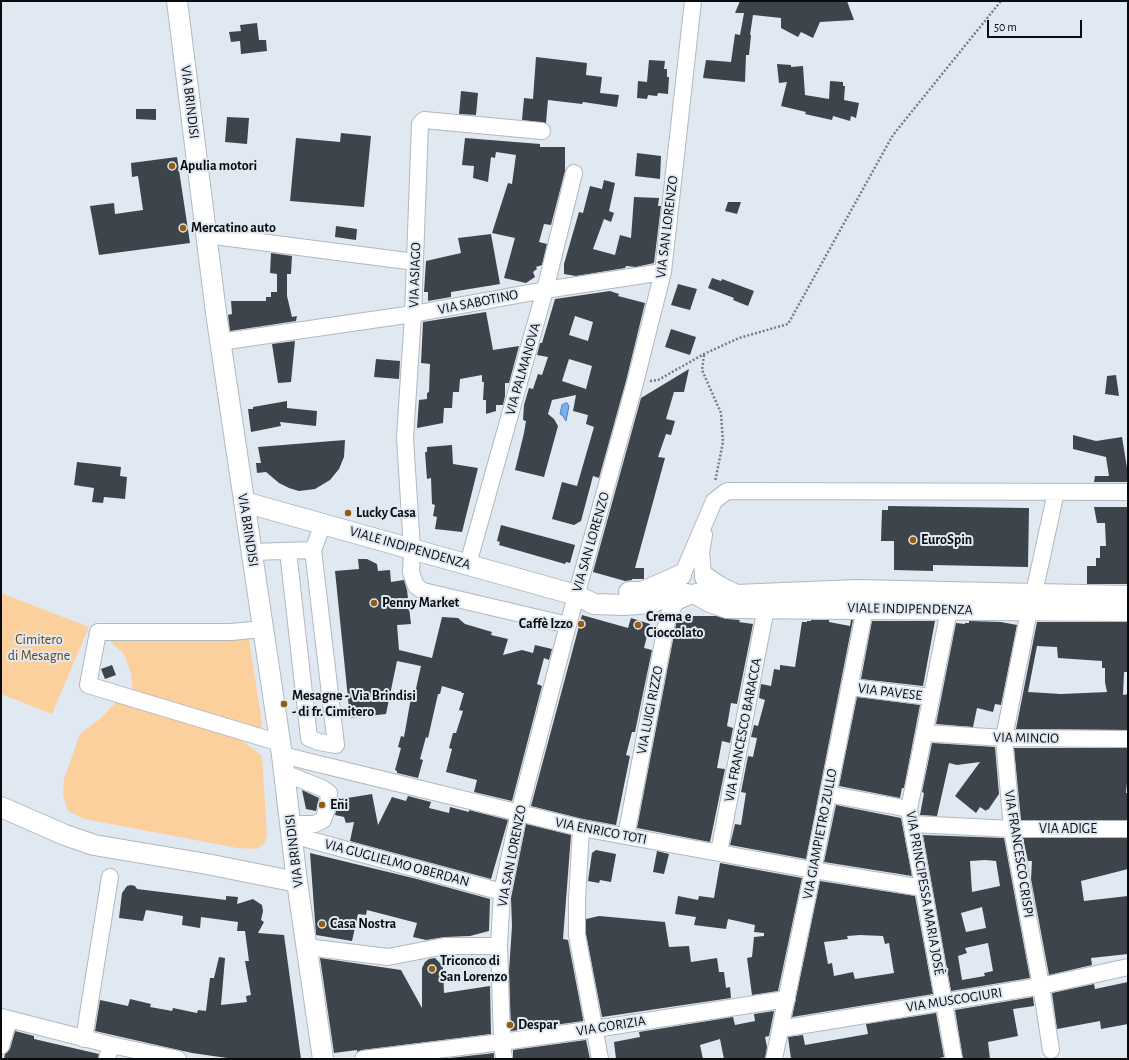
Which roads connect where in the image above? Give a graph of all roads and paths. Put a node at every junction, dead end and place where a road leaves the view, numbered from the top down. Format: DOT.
graph roads {
  1 [pos="178,1"];
  2 [pos="693,1"];
  3 [pos="1001,1"];
  4 [pos="542,131"];
  5 [pos="574,173"];
  6 [pos="206,236"];
  7 [pos="415,262"];
  8 [pos="663,272"];
  9 [pos="545,290"];
  10 [pos="413,314"];
  11 [pos="220,342"];
  12 [pos="704,354"];
  13 [pos="635,383"];
  14 [pos="1056,492"];
  15 [pos="1128,492"];
  16 [pos="721,496"];
  17 [pos="244,502"];
  18 [pos="323,524"];
  19 [pos="412,549"];
  20 [pos="313,550"];
  21 [pos="288,551"];
  22 [pos="252,552"];
  23 [pos="468,564"];
  24 [pos="693,574"];
  25 [pos="576,594"];
  26 [pos="692,594"];
  27 [pos="1128,596"];
  28 [pos="1031,602"];
  29 [pos="766,608"];
  30 [pos="865,609"];
  31 [pos="949,610"];
  32 [pos="1128,611"];
  33 [pos="568,625"];
  34 [pos="263,630"];
  35 [pos="850,687"];
  36 [pos="931,697"];
  37 [pos="925,733"];
  38 [pos="1004,738"];
  39 [pos="1128,739"];
  40 [pos="336,745"];
  41 [pos="282,757"];
  42 [pos="338,769"];
  43 [pos="828,794"];
  44 [pos="1,807"];
  45 [pos="909,809"];
  46 [pos="519,813"];
  47 [pos="913,824"];
  48 [pos="581,828"];
  49 [pos="291,829"];
  50 [pos="1012,829"];
  51 [pos="1128,829"];
  52 [pos="626,836"];
  53 [pos="719,852"];
  54 [pos="813,870"];
  55 [pos="110,877"];
  56 [pos="297,882"];
  57 [pos="923,888"];
  58 [pos="502,892"];
  59 [pos="499,946"];
  60 [pos="307,947"];
  61 [pos="1128,967"];
  62 [pos="1041,986"];
  63 [pos="787,999"];
  64 [pos="943,1002"];
  65 [pos="5,1018"];
  66 [pos="595,1029"];
  67 [pos="780,1029"];
  68 [pos="84,1039"];
  69 [pos="502,1042"];
  70 [pos="1,1046"];
  71 [pos="1051,1050"];
  72 [pos="109,1052"];
  73 [pos="178,1059"];
  74 [pos="322,1059"];
  75 [pos="363,1059"];
  76 [pos="504,1059"];
  77 [pos="600,1059"];
  78 [pos="774,1059"];
  79 [pos="954,1059"];
  1 -- 6 [label="main road, VIA BRINDISI"];
  2 -- 8 [label="street, VIA SAN LORENZO"];
  3 -- 12 [label="path"];
  4 -- 7 [label="street, VIA ASIAGO"];
  5 -- 9 [label="street, VIA PALMANOVA"];
  6 -- 7 [label="street"];
  6 -- 11 [label="main road, VIA BRINDISI"];
  7 -- 10 [label="street, VIA ASIAGO"];
  8 -- 9 [label="street, VIA SABOTINO"];
  8 -- 13 [label="street, VIA SAN LORENZO"];
  9 -- 10 [label="street, VIA SABOTINO"];
  9 -- 23 [label="street, VIA PALMANOVA"];
  10 -- 11 [label="street, VIA SABOTINO"];
  10 -- 19 [label="street, VIA ASIAGO"];
  11 -- 17 [label="main road, VIA BRINDISI"];
  12 -- 13 [label="path"];
  12 -- 16 [label="path"];
  13 -- 25 [label="street, VIA SAN LORENZO"];
  14 -- 15 [label="street"];
  14 -- 16 [label="street"];
  14 -- 28 [label="street, VIA FRANCESCO CRISPI"];
  16 -- 24 [label="street"];
  17 -- 18 [label="main road, VIALE INDIPENDENZA"];
  17 -- 22 [label="main road, VIA BRINDISI"];
  18 -- 19 [label="main road, VIALE INDIPENDENZA"];
  18 -- 20 [label="street"];
  19 -- 23 [label="main road, VIALE INDIPENDENZA"];
  19 -- 33 [label="street, VIA ASIAGO"];
  20 -- 21 [label="street"];
  20 -- 40 [label="street"];
  21 -- 22 [label="street"];
  21 -- 40 [label="street"];
  22 -- 34 [label="main road, VIA BRINDISI"];
  23 -- 25 [label="main road, VIALE INDIPENDENZA"];
  24 -- 25 [label="main road, VIALE INDIPENDENZA"];
  24 -- 26 [label="main road"];
  24 -- 28 [label="main road, VIALE INDIPENDENZA"];
  25 -- 26 [label="main road, VIALE INDIPENDENZA"];
  25 -- 33 [label="street, VIA SAN LORENZO"];
  26 -- 29 [label="main road, VIALE INDIPENDENZA"];
  26 -- 52 [label="street, VIA LUIGI RIZZO"];
  27 -- 28 [label="main road, VIALE INDIPENDENZA"];
  28 -- 31 [label="main road, VIALE INDIPENDENZA"];
  28 -- 32 [label="main road, VIALE INDIPENDENZA"];
  28 -- 38 [label="street, VIA FRANCESCO CRISPI"];
  29 -- 30 [label="main road, VIALE INDIPENDENZA"];
  29 -- 53 [label="street, VIA FRANCESCO BARACCA"];
  30 -- 31 [label="main road, VIALE INDIPENDENZA"];
  30 -- 35 [label="street, VIA GIAMPIETRO ZULLO"];
  31 -- 36 [label="street, VIA PRINCIPESSA MARIA JOSÈ"];
  33 -- 46 [label="street, VIA SAN LORENZO"];
  34 -- 41 [label="main road, VIA BRINDISI"];
  34 -- 41 [label="street"];
  35 -- 36 [label="street, VIA PAVESE"];
  35 -- 43 [label="street, VIA GIAMPIETRO ZULLO"];
  36 -- 37 [label="street, VIA PRINCIPESSA MARIA JOSÈ"];
  37 -- 38 [label="street, VIA MINCIO"];
  37 -- 45 [label="street, VIA PRINCIPESSA MARIA JOSÈ"];
  38 -- 39 [label="street, VIA MINCIO"];
  38 -- 50 [label="street, VIA FRANCESCO CRISPI"];
  40 -- 42 [label="street"];
  41 -- 42 [label="street, VIA ENRICO TOTI"];
  41 -- 49 [label="main road, VIA BRINDISI"];
  41 -- 49 [label="street"];
  42 -- 46 [label="street, VIA ENRICO TOTI"];
  43 -- 45 [label="street"];
  43 -- 54 [label="street, VIA GIAMPIETRO ZULLO"];
  44 -- 56 [label="main road"];
  45 -- 47 [label="street, VIA PRINCIPESSA MARIA JOSÈ"];
  46 -- 48 [label="street, VIA ENRICO TOTI"];
  46 -- 58 [label="street, VIA SAN LORENZO"];
  47 -- 50 [label="street, VIA ADIGE"];
  47 -- 57 [label="street, VIA PRINCIPESSA MARIA JOSÈ"];
  48 -- 52 [label="street, VIA ENRICO TOTI"];
  48 -- 66 [label="street"];
  49 -- 56 [label="main road, VIA BRINDISI"];
  49 -- 58 [label="street, VIA GUGLIELMO OBERDAN"];
  50 -- 51 [label="street, VIA ADIGE"];
  50 -- 62 [label="street, VIA FRANCESCO CRISPI"];
  52 -- 53 [label="street, VIA ENRICO TOTI"];
  53 -- 54 [label="street, VIA ENRICO TOTI"];
  54 -- 57 [label="street, VIA ENRICO TOTI"];
  54 -- 63 [label="street, VIA GIAMPIETRO ZULLO"];
  55 -- 68 [label="street"];
  56 -- 60 [label="main road, VIA BRINDISI"];
  57 -- 64 [label="street, VIA PRINCIPESSA MARIA JOSÈ"];
  58 -- 59 [label="street, VIA SAN LORENZO"];
  59 -- 60 [label="street"];
  59 -- 69 [label="street, VIA SAN LORENZO"];
  60 -- 74 [label="main road, VIA BRINDISI"];
  61 -- 62 [label="street, VIA MUSCOGIURI"];
  62 -- 64 [label="street, VIA MUSCOGIURI"];
  62 -- 71 [label="street, VIA FRANCESCO CRISPI"];
  63 -- 66 [label="street, VIA GORIZIA"];
  63 -- 67 [label="street, VIA GIAMPIETRO ZULLO"];
  64 -- 67 [label="street, VIA MUSCOGIURI"];
  64 -- 79 [label="street, VIA PRINCIPESSA MARIA JOSÈ"];
  65 -- 68 [label="street"];
  65 -- 70 [label="street"];
  66 -- 69 [label="street, VIA GORIZIA"];
  66 -- 77 [label="street"];
  67 -- 78 [label="street, VIA GIAMPIETRO ZULLO"];
  68 -- 72 [label="street"];
  69 -- 75 [label="street, VIA GORIZIA"];
  69 -- 76 [label="street, VIA SAN LORENZO"];
  72 -- 73 [label="street"];
}
